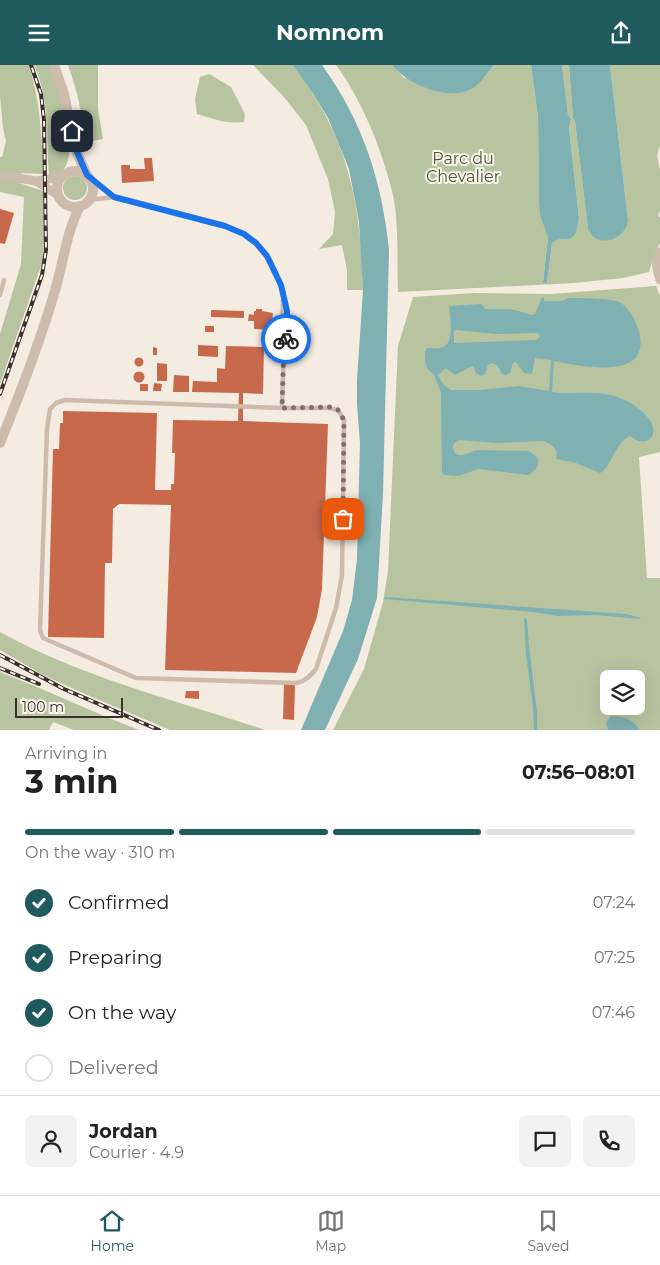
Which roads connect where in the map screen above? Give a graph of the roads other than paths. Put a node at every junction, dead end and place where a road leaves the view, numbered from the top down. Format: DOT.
graph roads {
  1 [pos="54,65"];
  2 [pos="74,145"];
  3 [pos="0,175"];
  4 [pos="64,175"];
  5 [pos="89,178"];
  6 [pos="36,181"];
  7 [pos="114,197"];
  8 [pos="61,199"];
  9 [pos="85,203"];
  10 [pos="70,229"];
  11 [pos="660,253"];
  12 [pos="4,280"];
  13 [pos="660,280"];
  14 [pos="0,295"];
  15 [pos="282,408"];
  16 [pos="0,443"];
  1 -- 2 [label="street"];
  2 -- 4 [label="street"];
  2 -- 5 [label="street"];
  3 -- 6 [label="street"];
  4 -- 5 [label="street"];
  4 -- 6 [label="street"];
  4 -- 8 [label="street"];
  5 -- 7 [label="lane"];
  5 -- 9 [label="street"];
  6 -- 8 [label="street"];
  7 -- 9 [label="lane"];
  7 -- 15 [label="lane"];
  8 -- 9 [label="street"];
  8 -- 10 [label="street"];
  9 -- 10 [label="street"];
  10 -- 16 [label="street"];
  11 -- 13 [label="street"];
  12 -- 14 [label="lane"];
  15 -- 15 [label="lane"];
}
